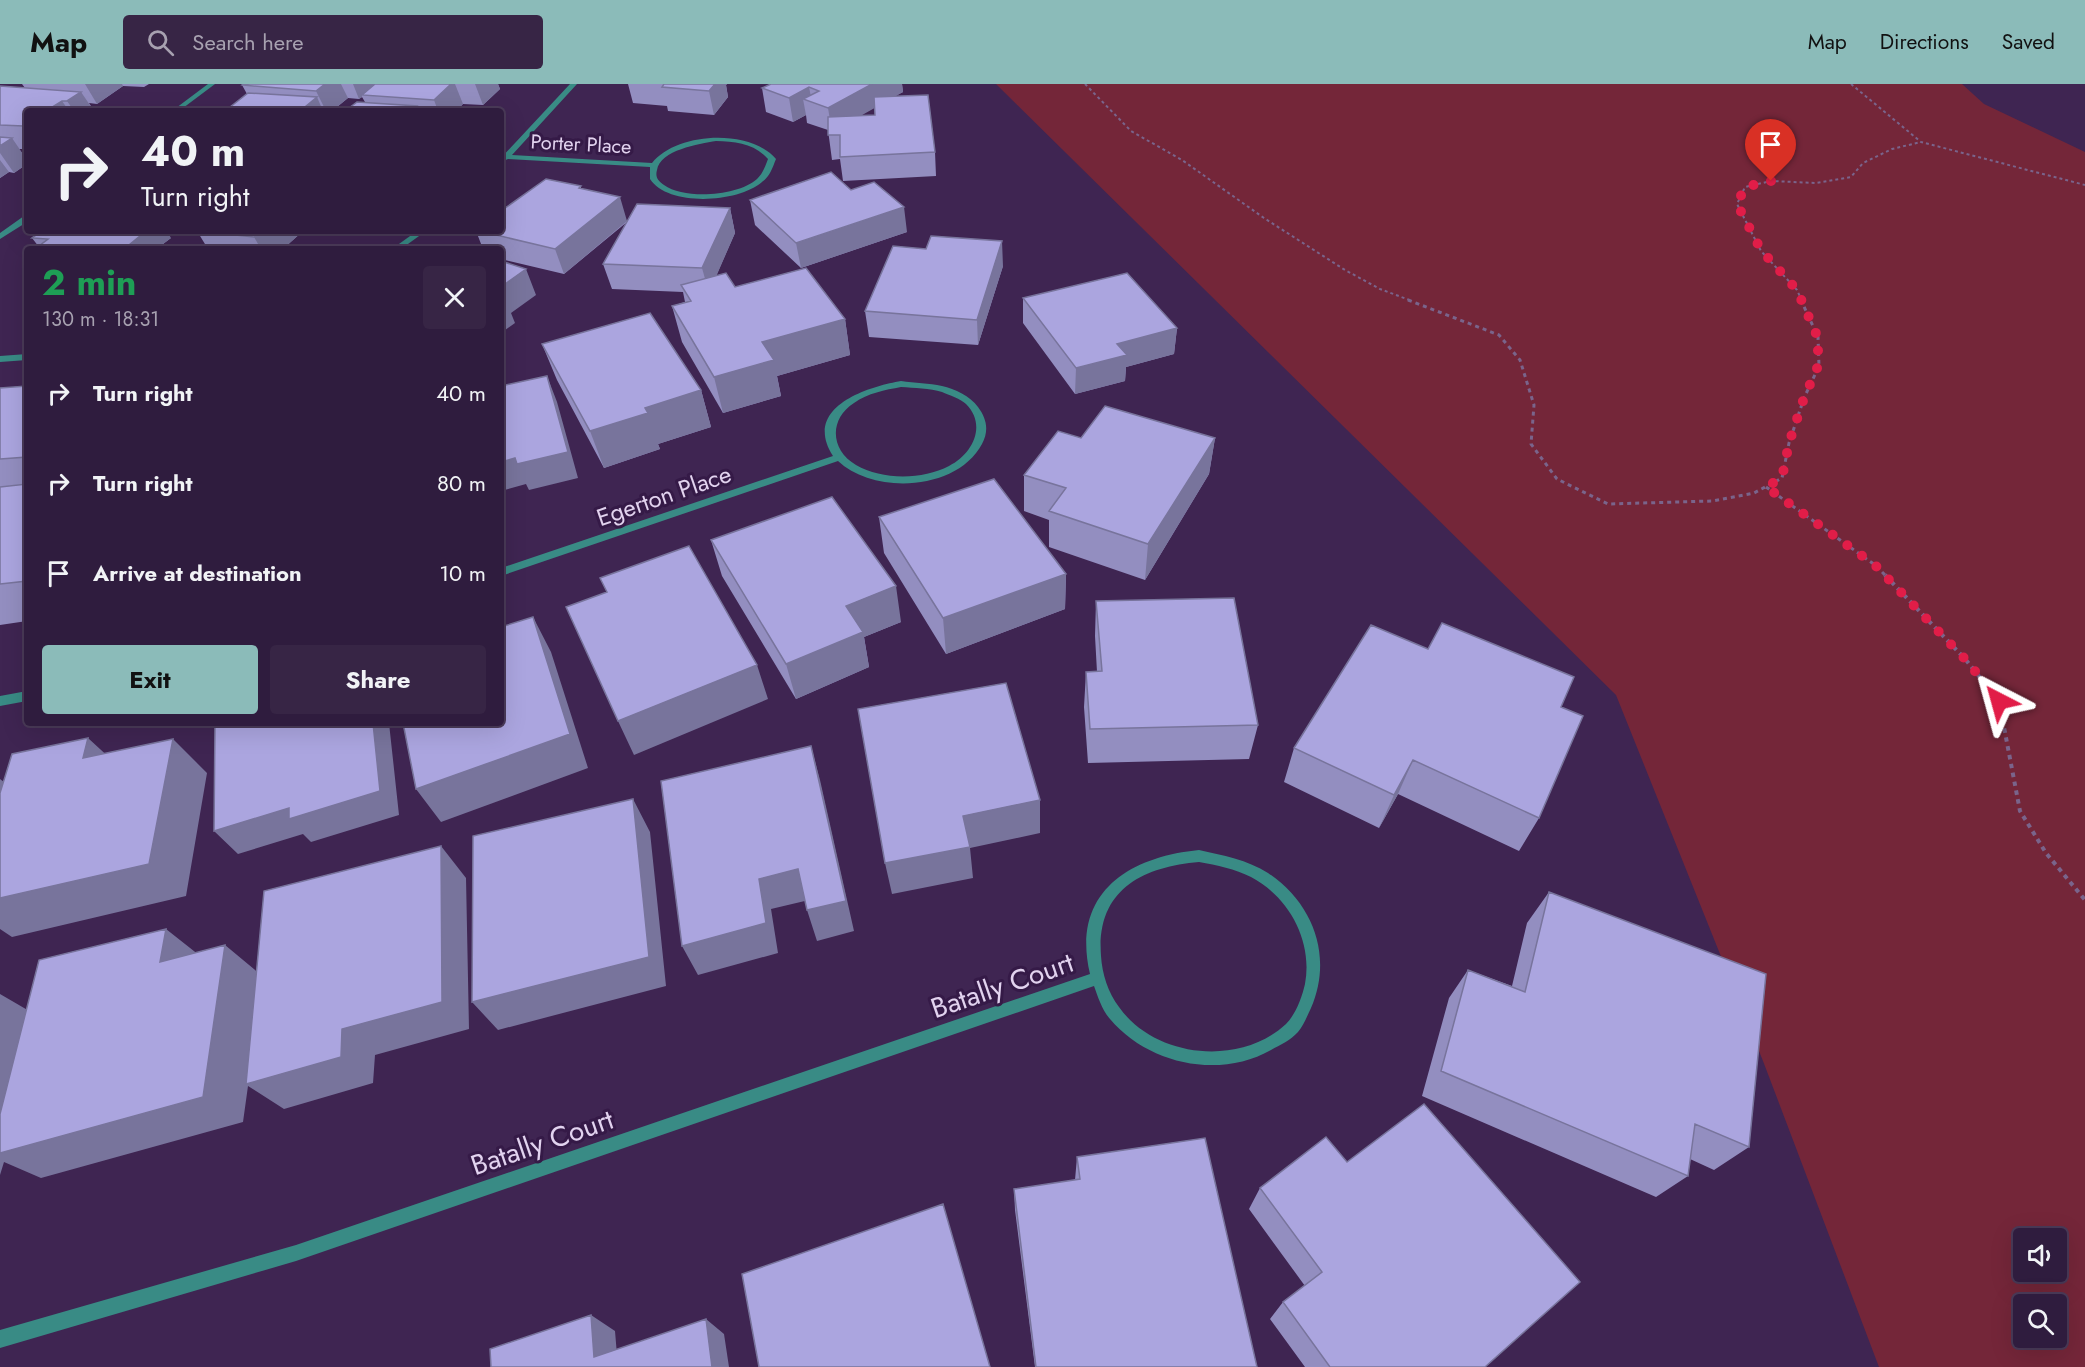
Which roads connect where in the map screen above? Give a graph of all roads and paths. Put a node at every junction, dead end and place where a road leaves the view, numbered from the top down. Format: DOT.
graph roads {
  1 [pos="212,84"];
  2 [pos="574,84"];
  3 [pos="1085,84"];
  4 [pos="1851,84"];
  5 [pos="179,108"];
  6 [pos="1921,142"];
  7 [pos="504,158"];
  8 [pos="504,159"];
  9 [pos="654,165"];
  10 [pos="2085,185"];
  11 [pos="24,220"];
  12 [pos="418,234"];
  13 [pos="0,237"];
  14 [pos="400,246"];
  15 [pos="24,357"];
  16 [pos="0,359"];
  17 [pos="839,457"];
  18 [pos="1766,487"];
  19 [pos="504,571"];
  20 [pos="24,697"];
  21 [pos="0,701"];
  22 [pos="2085,900"];
  23 [pos="1096,979"];
  24 [pos="0,1339"];
  1 -- 5 [label="street"];
  2 -- 7 [label="street"];
  3 -- 18 [label="path"];
  4 -- 6 [label="path"];
  6 -- 10 [label="path"];
  6 -- 18 [label="path"];
  8 -- 9 [label="street, Porter Place"];
  9 -- 9 [label="street, Porter Place"];
  11 -- 13 [label="street"];
  12 -- 14 [label="street"];
  15 -- 16 [label="street"];
  17 -- 17 [label="street"];
  17 -- 19 [label="street, Egerton Place"];
  18 -- 22 [label="path"];
  20 -- 21 [label="street"];
  23 -- 23 [label="street, Batally Court"];
  23 -- 24 [label="street, Batally Court"];
}
